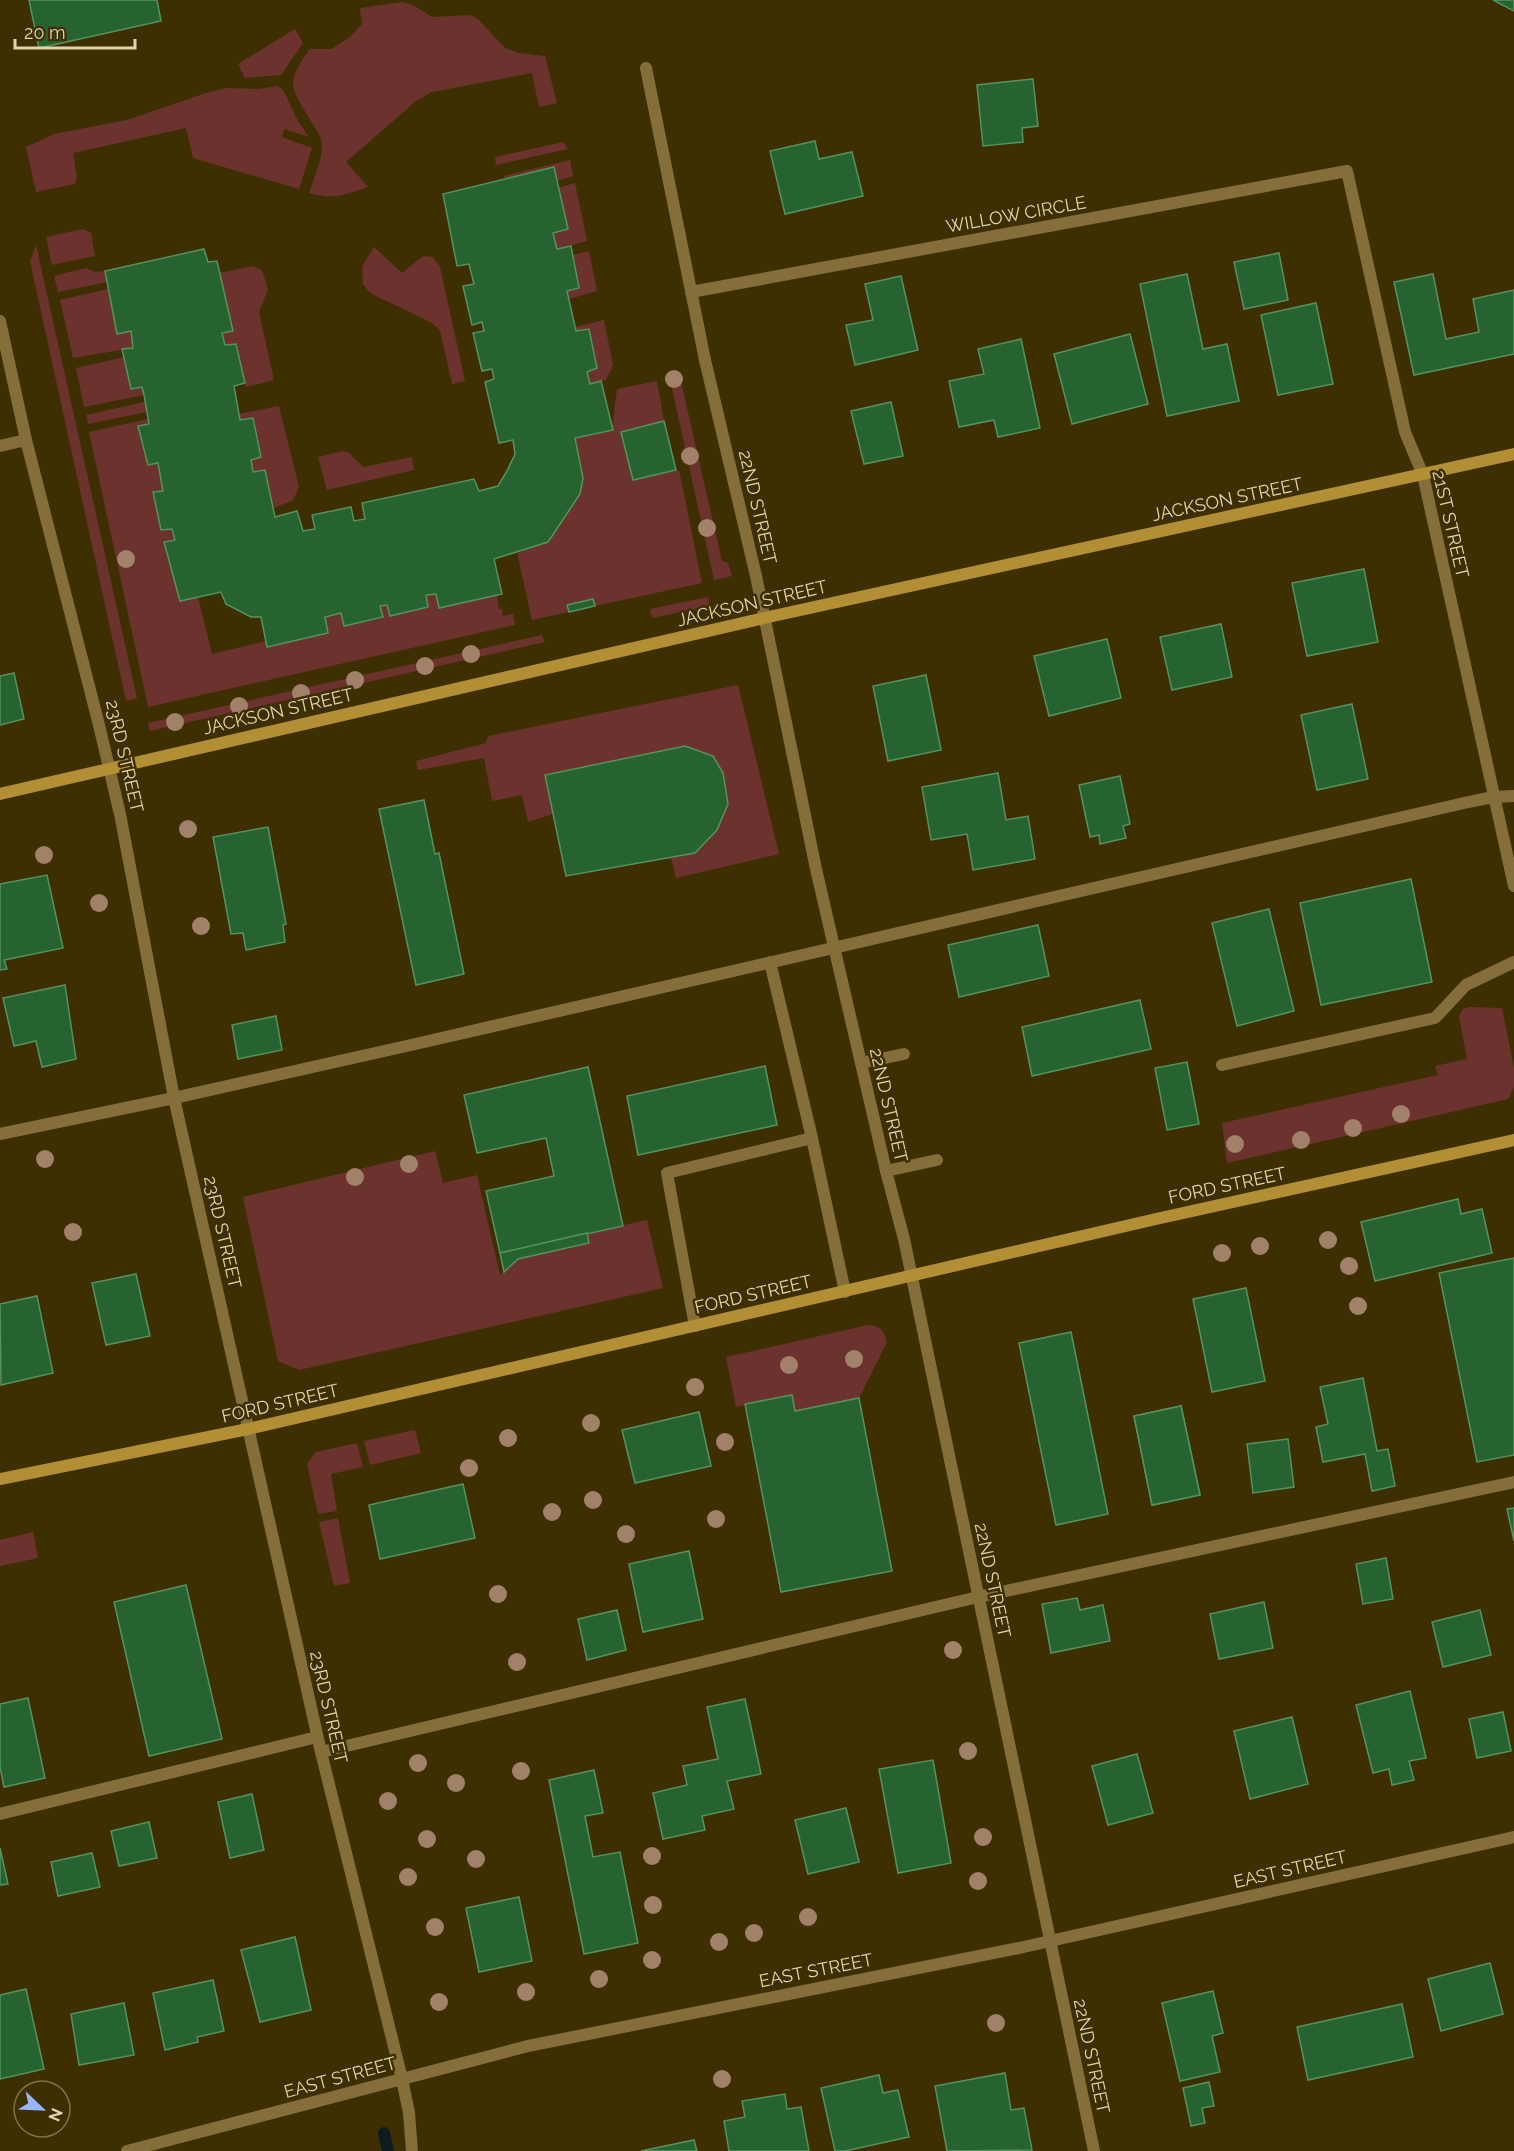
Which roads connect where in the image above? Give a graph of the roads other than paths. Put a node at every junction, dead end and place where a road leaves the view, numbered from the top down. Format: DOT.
graph roads {
  1 [pos="646,68"];
  2 [pos="1347,171"];
  3 [pos="691,292"];
  4 [pos="0,321"];
  5 [pos="26,440"];
  6 [pos="0,446"];
  7 [pos="1514,454"];
  8 [pos="1423,475"];
  9 [pos="764,618"];
  10 [pos="109,770"];
  11 [pos="0,794"];
  12 [pos="1514,796"];
  13 [pos="1493,797"];
  14 [pos="1514,886"];
  15 [pos="834,948"];
  16 [pos="770,962"];
  17 [pos="1514,962"];
  18 [pos="904,1054"];
  19 [pos="861,1063"];
  20 [pos="1222,1065"];
  21 [pos="174,1098"];
  22 [pos="0,1134"];
  23 [pos="812,1138"];
  24 [pos="1514,1140"];
  25 [pos="937,1160"];
  26 [pos="886,1172"];
  27 [pos="911,1277"];
  28 [pos="845,1292"];
  29 [pos="695,1326"];
  30 [pos="248,1429"];
  31 [pos="0,1479"];
  32 [pos="1514,1482"];
  33 [pos="978,1597"];
  34 [pos="318,1737"];
  35 [pos="321,1752"];
  36 [pos="0,1814"];
  37 [pos="1514,1838"];
  38 [pos="1049,1942"];
  39 [pos="402,2079"];
  40 [pos="127,2151"];
  41 [pos="412,2151"];
  42 [pos="1094,2151"];
  1 -- 3 [label="street, 22ND STREET"];
  2 -- 3 [label="street, WILLOW CIRCLE"];
  2 -- 8 [label="street, 21ST STREET"];
  3 -- 9 [label="street, 22ND STREET"];
  4 -- 5 [label="street, 23RD STREET"];
  5 -- 6 [label="street"];
  5 -- 10 [label="street, 23RD STREET"];
  7 -- 8 [label="main road, JACKSON STREET"];
  8 -- 9 [label="main road, JACKSON STREET"];
  8 -- 13 [label="street, 21ST STREET"];
  9 -- 10 [label="main road, JACKSON STREET"];
  9 -- 15 [label="street, 22ND STREET"];
  10 -- 11 [label="main road, JACKSON STREET"];
  10 -- 21 [label="street, 23RD STREET"];
  12 -- 13 [label="street"];
  13 -- 14 [label="street, 21ST STREET"];
  13 -- 15 [label="street"];
  15 -- 16 [label="street"];
  15 -- 19 [label="street, 22ND STREET"];
  16 -- 21 [label="street"];
  16 -- 23 [label="street"];
  17 -- 20 [label="street"];
  18 -- 19 [label="street"];
  19 -- 26 [label="street, 22ND STREET"];
  21 -- 22 [label="street"];
  21 -- 30 [label="street, 23RD STREET"];
  23 -- 28 [label="street"];
  23 -- 29 [label="street"];
  24 -- 27 [label="main road, FORD STREET"];
  25 -- 26 [label="street"];
  26 -- 27 [label="street, 22ND STREET"];
  27 -- 28 [label="main road, FORD STREET"];
  27 -- 33 [label="street, 22ND STREET"];
  28 -- 29 [label="main road, FORD STREET"];
  29 -- 30 [label="main road, FORD STREET"];
  30 -- 31 [label="main road, FORD STREET"];
  30 -- 34 [label="street, 23RD STREET"];
  32 -- 33 [label="street"];
  33 -- 35 [label="street"];
  33 -- 38 [label="street, 22ND STREET"];
  34 -- 35 [label="street, 23RD STREET"];
  34 -- 36 [label="street"];
  35 -- 39 [label="street, 23RD STREET"];
  37 -- 38 [label="street, EAST STREET"];
  38 -- 39 [label="street, EAST STREET"];
  38 -- 42 [label="street, 22ND STREET"];
  39 -- 40 [label="street, EAST STREET"];
  39 -- 41 [label="street, 23RD STREET"];
}
